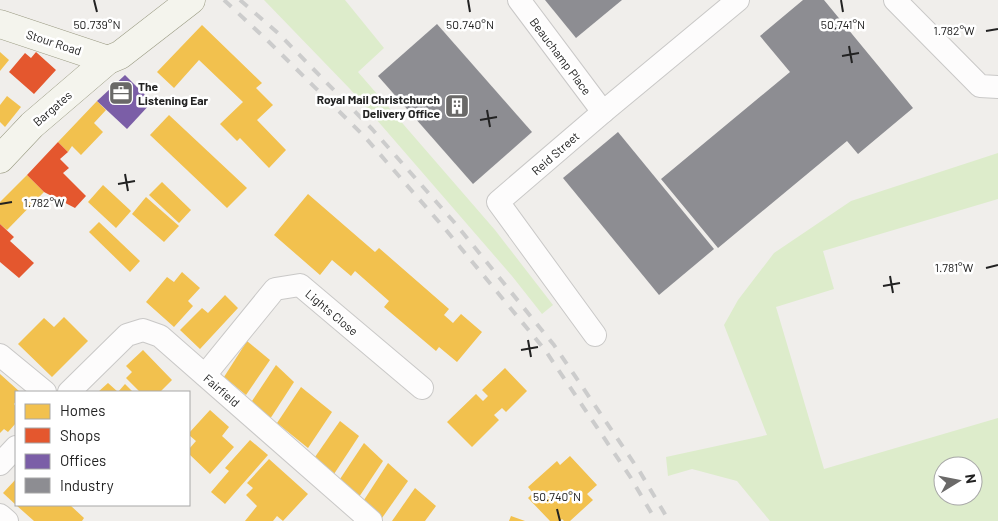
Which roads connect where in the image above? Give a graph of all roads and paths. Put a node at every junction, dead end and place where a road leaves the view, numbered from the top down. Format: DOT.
graph roads {
  1 [pos="519,0"];
  2 [pos="738,0"];
  3 [pos="896,0"];
  4 [pos="188,3"];
  5 [pos="0,24"];
  6 [pos="108,60"];
  7 [pos="998,87"];
  8 [pos="603,112"];
  9 [pos="0,159"];
  10 [pos="595,335"];
  11 [pos="0,355"];
  12 [pos="204,375"];
  13 [pos="422,388"];
  14 [pos="44,391"];
  15 [pos="70,391"];
  16 [pos="15,448"];
  17 [pos="0,464"];
  18 [pos="0,515"];
  19 [pos="7,521"];
  20 [pos="371,521"];
  1 -- 8 [label="street, Beauchamp Place"];
  2 -- 8 [label="street, Reid Street"];
  3 -- 7 [label="street"];
  4 -- 6 [label="main road, Bargates"];
  5 -- 6 [label="main road, Stour Road"];
  6 -- 9 [label="main road, Bargates"];
  8 -- 10 [label="street, Reid Street"];
  11 -- 14 [label="street"];
  12 -- 13 [label="street, Lights Close"];
  12 -- 15 [label="street, Fairfield"];
  12 -- 20 [label="street, Fairfield"];
  16 -- 17 [label="street"];
  18 -- 19 [label="street"];
}
